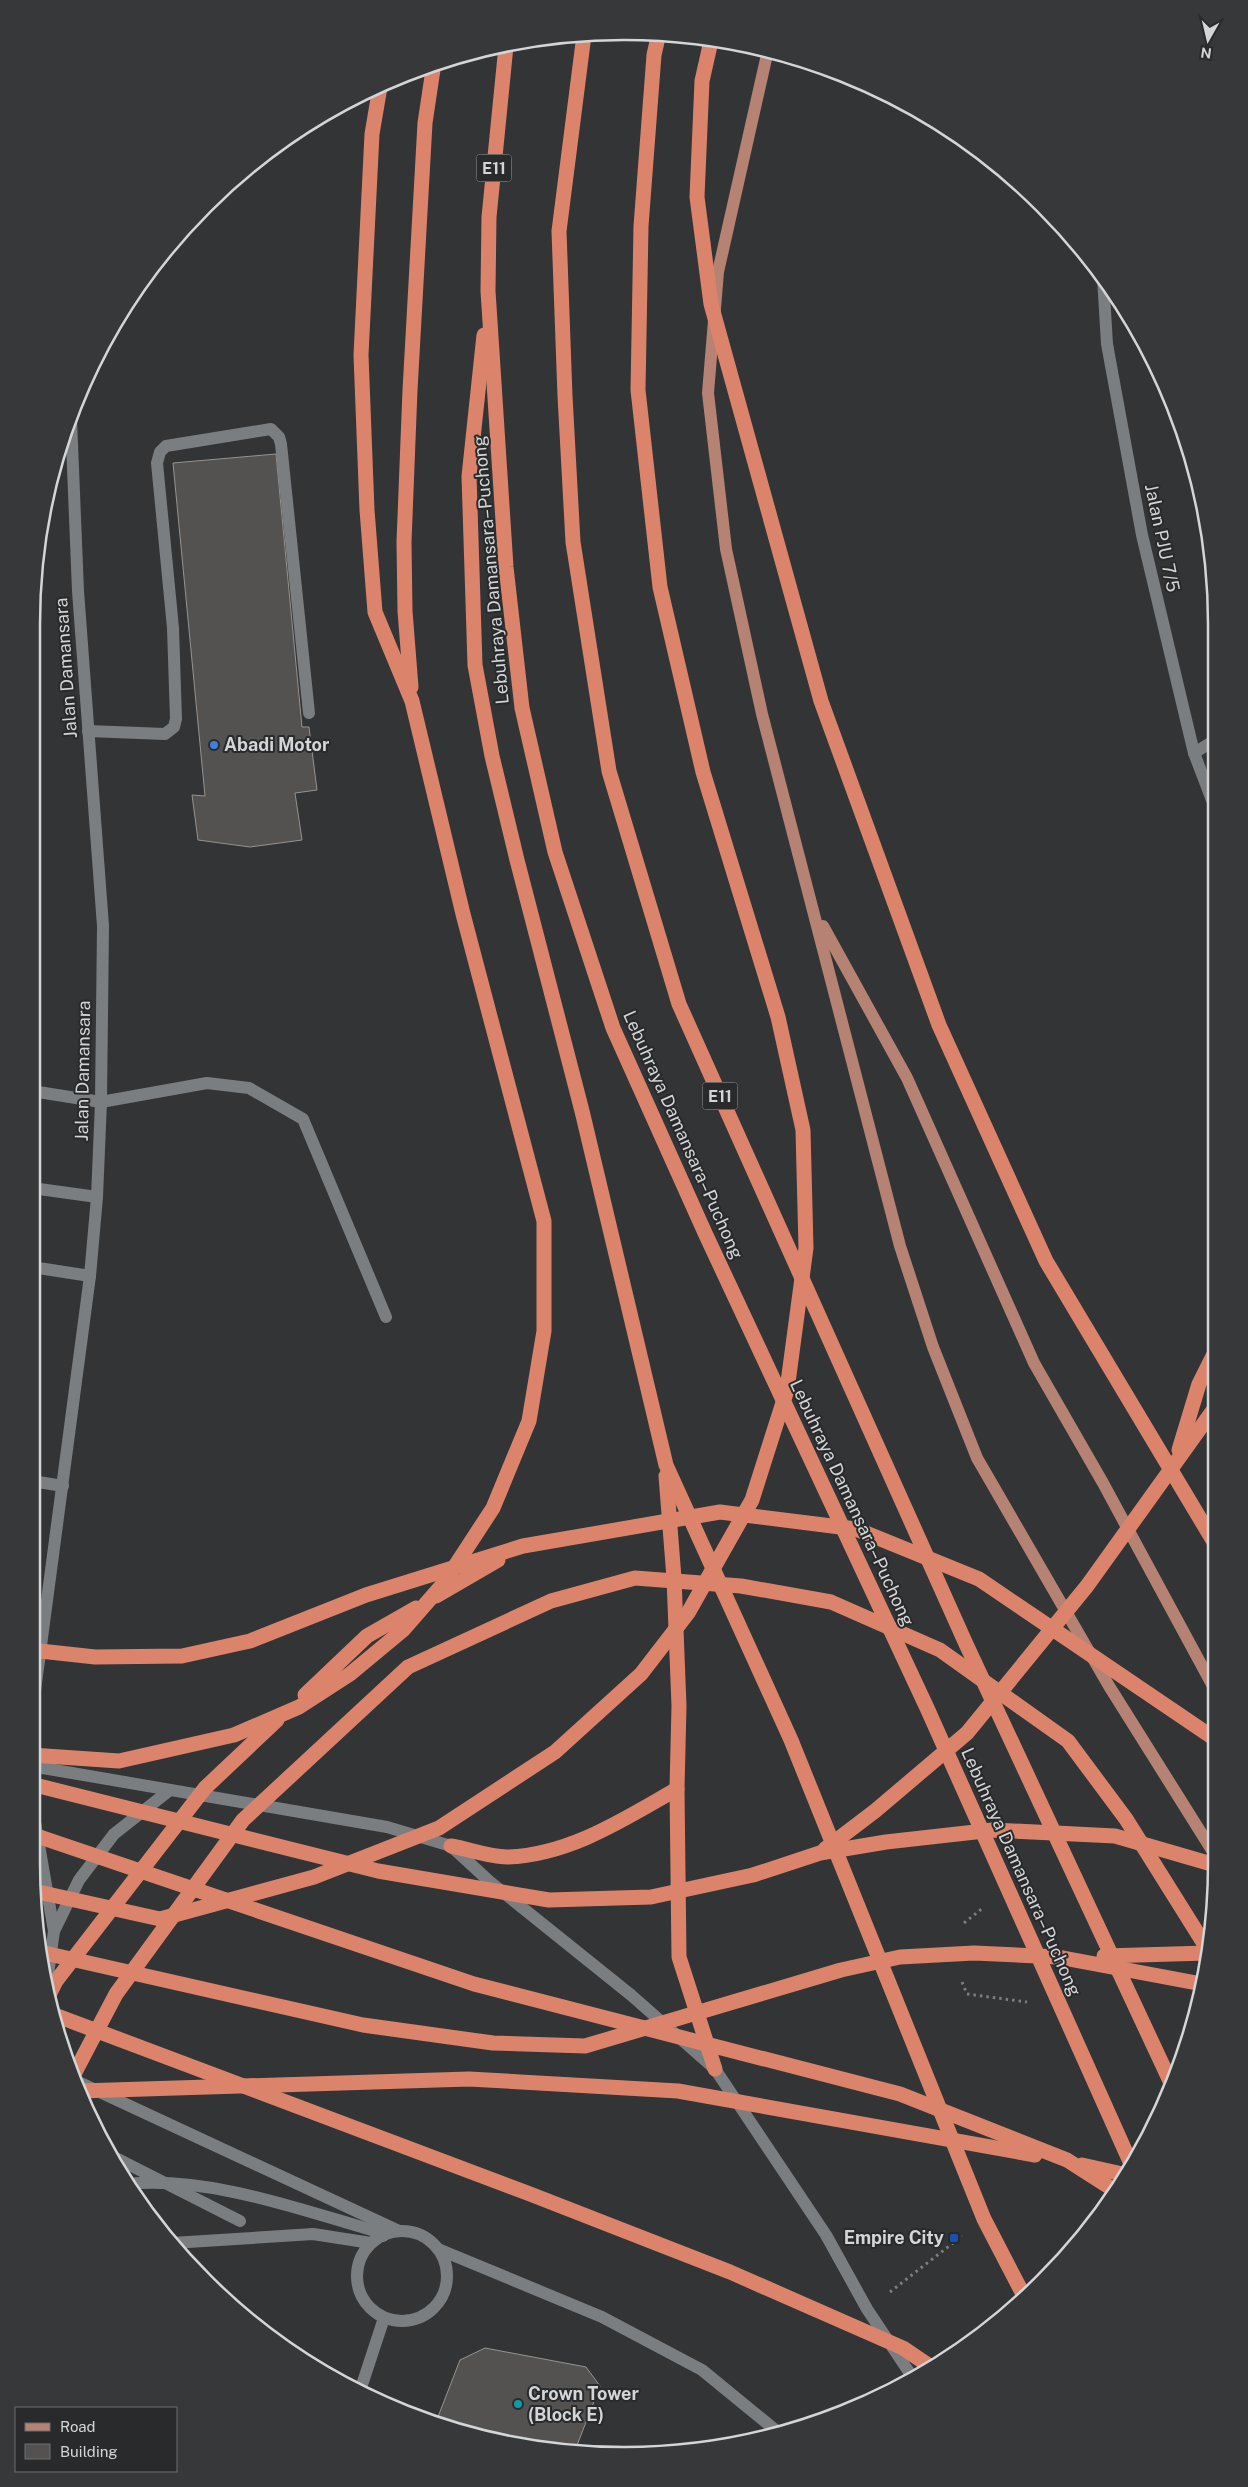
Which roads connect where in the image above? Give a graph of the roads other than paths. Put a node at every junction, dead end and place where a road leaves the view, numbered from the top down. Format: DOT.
graph roads {
  1 [pos="583,41"];
  2 [pos="657,41"];
  3 [pos="711,47"];
  4 [pos="505,52"];
  5 [pos="766,58"];
  6 [pos="432,72"];
  7 [pos="379,94"];
  8 [pos="488,291"];
  9 [pos="1104,292"];
  10 [pos="69,444"];
  11 [pos="412,701"];
  12 [pos="309,713"];
  13 [pos="88,731"];
  14 [pos="1208,744"];
  15 [pos="1194,753"];
  16 [pos="1208,790"];
  17 [pos="814,910"];
  18 [pos="40,1092"];
  19 [pos="101,1102"];
  20 [pos="40,1189"];
  21 [pos="97,1198"];
  22 [pos="40,1268"];
  23 [pos="90,1276"];
  24 [pos="386,1317"];
  25 [pos="1208,1367"];
  26 [pos="1208,1416"];
  27 [pos="1175,1463"];
  28 [pos="666,1465"];
  29 [pos="40,1482"];
  30 [pos="63,1486"];
  31 [pos="1208,1532"];
  32 [pos="523,1546"];
  33 [pos="40,1651"];
  34 [pos="40,1654"];
  35 [pos="1201,1664"];
  36 [pos="1208,1670"];
  37 [pos="1208,1677"];
  38 [pos="1208,1734"];
  39 [pos="40,1757"];
  40 [pos="40,1768"];
  41 [pos="40,1786"];
  42 [pos="677,1788"];
  43 [pos="170,1790"];
  44 [pos="40,1837"];
  45 [pos="1208,1844"];
  46 [pos="451,1846"];
  47 [pos="40,1851"];
  48 [pos="820,1853"];
  49 [pos="1208,1863"];
  50 [pos="41,1893"];
  51 [pos="54,1931"];
  52 [pos="1202,1943"];
  53 [pos="1201,1951"];
  54 [pos="47,1954"];
  55 [pos="1058,1957"];
  56 [pos="49,1966"];
  57 [pos="1196,1983"];
  58 [pos="53,1987"];
  59 [pos="61,2017"];
  60 [pos="77,2068"];
  61 [pos="715,2069"];
  62 [pos="1168,2076"];
  63 [pos="84,2085"];
  64 [pos="86,2091"];
  65 [pos="1128,2158"];
  66 [pos="122,2161"];
  67 [pos="1119,2173"];
  68 [pos="136,2184"];
  69 [pos="1110,2187"];
  70 [pos="240,2221"];
  71 [pos="383,2233"];
  72 [pos="181,2243"];
  73 [pos="438,2249"];
  74 [pos="1021,2291"];
  75 [pos="384,2318"];
  76 [pos="925,2363"];
  77 [pos="907,2374"];
  78 [pos="362,2385"];
  79 [pos="773,2427"];
  1 -- 62 [label="highway, E11"];
  2 -- 50 [label="highway"];
  3 -- 31 [label="highway"];
  4 -- 8 [label="highway, Lebuhraya Damansara–Puchong / E11"];
  5 -- 17 [label="main road"];
  6 -- 11 [label="highway"];
  7 -- 11 [label="highway"];
  8 -- 28 [label="highway"];
  8 -- 65 [label="highway, Lebuhraya Damansara–Puchong / E11"];
  9 -- 15 [label="street, Jalan PJU 7/5"];
  10 -- 13 [label="street, Jalan Damansara"];
  11 -- 39 [label="highway"];
  12 -- 13 [label="street"];
  13 -- 19 [label="street, Jalan Damansara"];
  14 -- 15 [label="street"];
  15 -- 16 [label="street, Jalan PJU 7/5"];
  17 -- 35 [label="main road"];
  17 -- 45 [label="main road"];
  18 -- 19 [label="street"];
  19 -- 21 [label="street, Jalan Damansara"];
  19 -- 24 [label="street"];
  20 -- 21 [label="street"];
  21 -- 23 [label="street, Jalan Damansara"];
  22 -- 23 [label="street"];
  23 -- 30 [label="street, Jalan Damansara"];
  25 -- 27 [label="highway"];
  26 -- 27 [label="highway"];
  27 -- 48 [label="highway"];
  28 -- 42 [label="highway"];
  28 -- 74 [label="highway"];
  29 -- 30 [label="street"];
  30 -- 34 [label="street, Jalan Damansara"];
  32 -- 33 [label="highway"];
  32 -- 38 [label="highway"];
  32 -- 58 [label="highway"];
  35 -- 36 [label="main road"];
  35 -- 37 [label="main road"];
  40 -- 43 [label="street"];
  41 -- 48 [label="highway"];
  42 -- 46 [label="highway"];
  42 -- 61 [label="highway"];
  43 -- 46 [label="street"];
  43 -- 51 [label="street"];
  44 -- 69 [label="highway"];
  46 -- 61 [label="street"];
  47 -- 51 [label="street"];
  48 -- 49 [label="highway"];
  51 -- 56 [label="street"];
  52 -- 60 [label="highway"];
  53 -- 55 [label="highway"];
  54 -- 55 [label="highway"];
  55 -- 57 [label="highway"];
  59 -- 76 [label="highway"];
  61 -- 77 [label="street"];
  63 -- 71 [label="street"];
  64 -- 67 [label="highway"];
  66 -- 70 [label="street"];
  68 -- 71 [label="street"];
  71 -- 72 [label="street"];
  71 -- 73 [label="street"];
  71 -- 75 [label="street"];
  73 -- 75 [label="street"];
  73 -- 79 [label="street"];
  75 -- 78 [label="street"];
}
